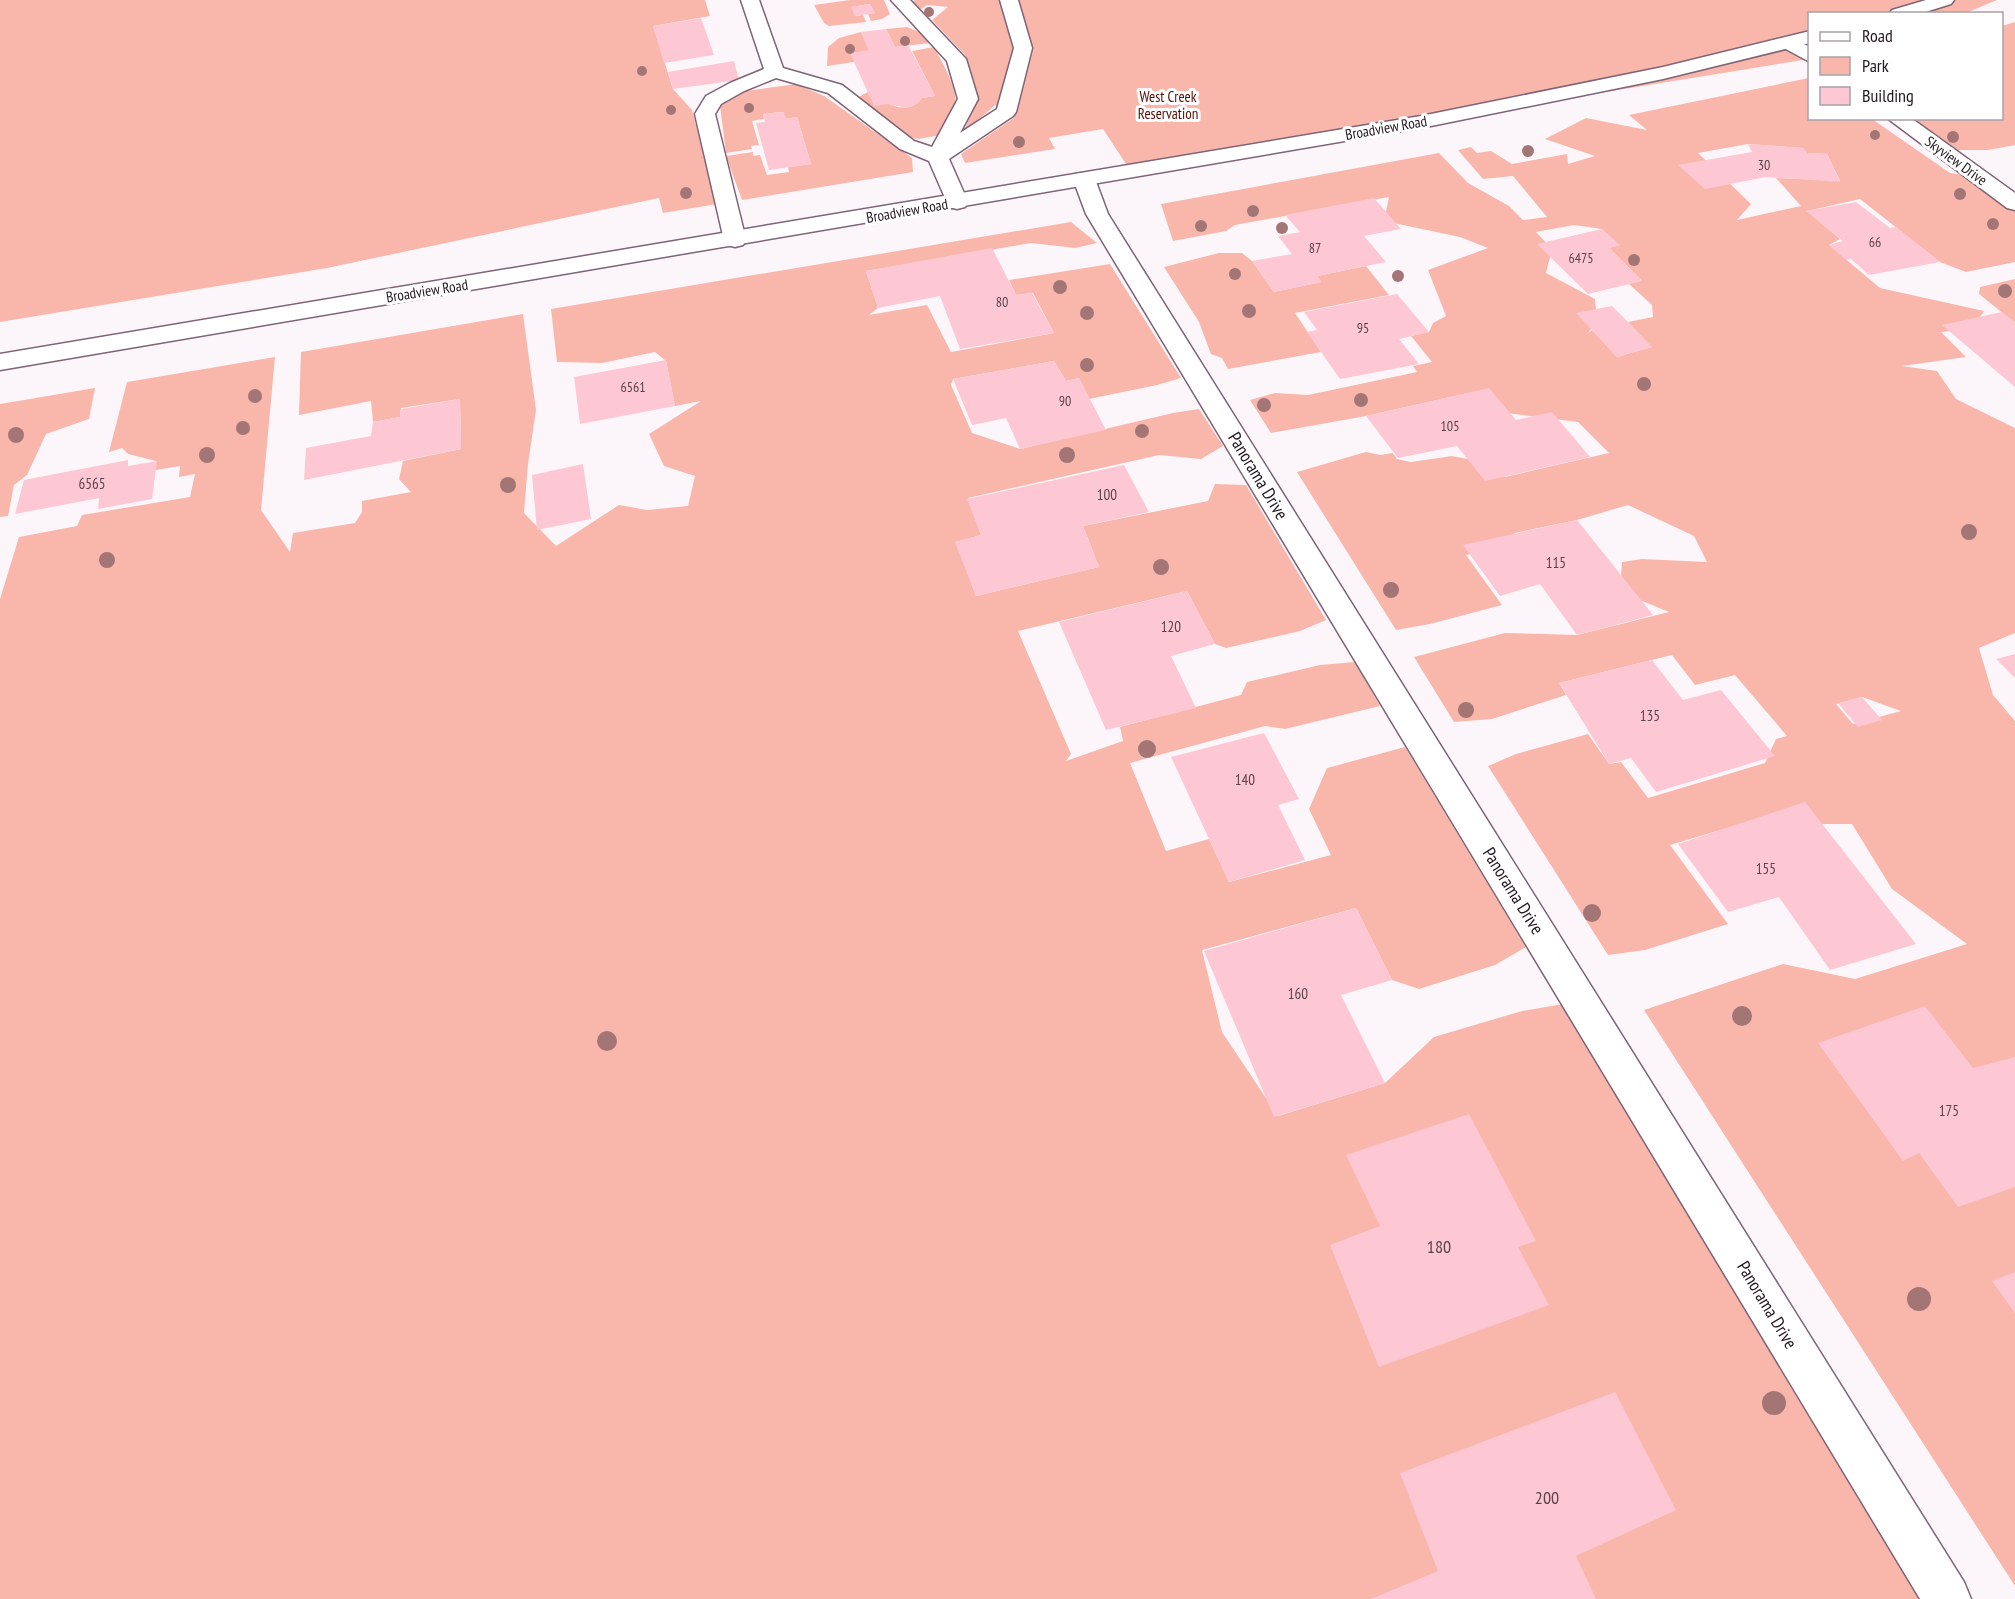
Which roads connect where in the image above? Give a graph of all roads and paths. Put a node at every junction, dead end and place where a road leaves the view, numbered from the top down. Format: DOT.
graph roads {
  1 [pos="750,0"];
  2 [pos="900,0"];
  3 [pos="1010,0"];
  4 [pos="1944,0"];
  5 [pos="1905,12"];
  6 [pos="1799,40"];
  7 [pos="1808,54"];
  8 [pos="775,72"];
  9 [pos="1901,120"];
  10 [pos="938,157"];
  11 [pos="1084,179"];
  12 [pos="957,202"];
  13 [pos="2015,203"];
  14 [pos="735,240"];
  15 [pos="0,362"];
  16 [pos="1947,1599"];
  1 -- 8 [label="main road"];
  2 -- 10 [label="main road"];
  3 -- 10 [label="main road"];
  4 -- 5 [label="main road"];
  6 -- 7 [label="main road"];
  6 -- 11 [label="main road, Broadview Road"];
  8 -- 10 [label="main road"];
  8 -- 14 [label="main road"];
  9 -- 13 [label="main road, Skyview Drive"];
  10 -- 12 [label="main road"];
  11 -- 12 [label="main road, Broadview Road"];
  11 -- 16 [label="main road, Panorama Drive"];
  12 -- 14 [label="main road, Broadview Road"];
  14 -- 15 [label="main road, Broadview Road"];
}
